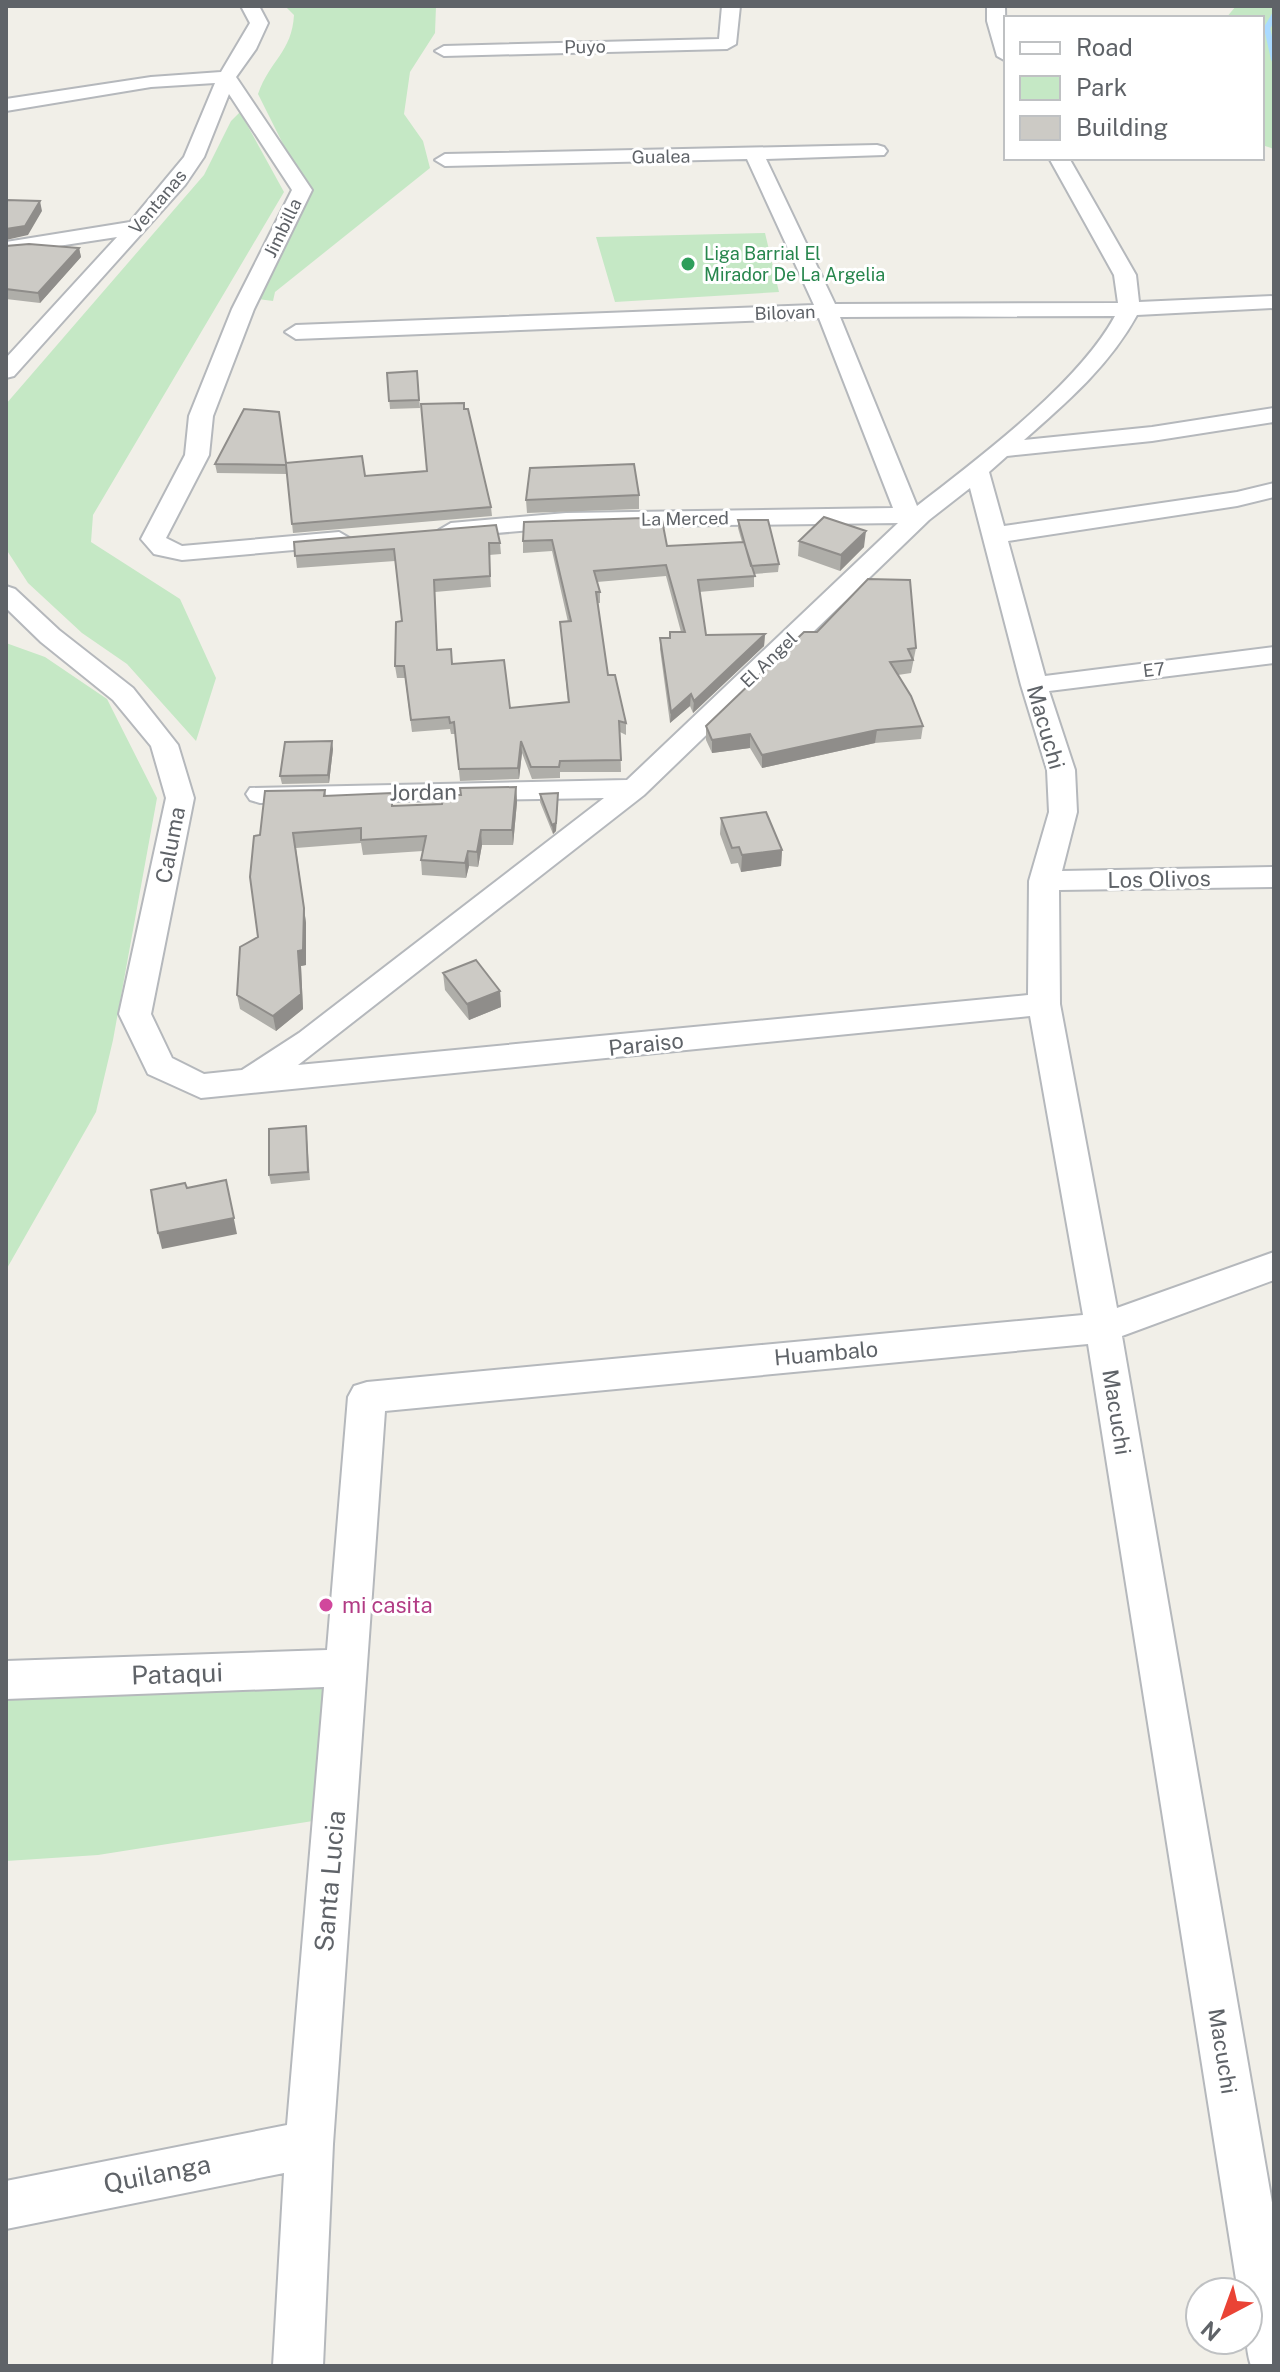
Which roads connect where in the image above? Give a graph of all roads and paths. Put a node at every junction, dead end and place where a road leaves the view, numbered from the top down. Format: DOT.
graph roads {
  1 [pos="250,6"];
  2 [pos="731,6"];
  3 [pos="996,6"];
  4 [pos="1004,46"];
  5 [pos="444,51"];
  6 [pos="227,77"];
  7 [pos="6,105"];
  8 [pos="877,151"];
  9 [pos="755,156"];
  10 [pos="445,160"];
  11 [pos="1060,160"];
  12 [pos="138,227"];
  13 [pos="6,248"];
  14 [pos="1274,302"];
  15 [pos="1129,309"];
  16 [pos="827,311"];
  17 [pos="296,332"];
  18 [pos="6,371"];
  19 [pos="1274,415"];
  20 [pos="989,460"];
  21 [pos="1274,490"];
  22 [pos="914,515"];
  23 [pos="427,532"];
  24 [pos="996,535"];
  25 [pos="366,537"];
  26 [pos="6,594"];
  27 [pos="1274,655"];
  28 [pos="1034,685"];
  29 [pos="634,789"];
  30 [pos="260,794"];
  31 [pos="1274,877"];
  32 [pos="1044,881"];
  33 [pos="1044,1004"];
  34 [pos="247,1082"];
  35 [pos="1274,1266"];
  36 [pos="1103,1328"];
  37 [pos="367,1397"];
  38 [pos="348,1668"];
  39 [pos="6,1680"];
  40 [pos="309,2144"];
  41 [pos="6,2205"];
  42 [pos="1274,2361"];
  43 [pos="298,2366"];
  1 -- 6 [label="street, Ventanas"];
  2 -- 5 [label="street, Puyo"];
  3 -- 4 [label="street"];
  6 -- 7 [label="street"];
  6 -- 12 [label="street, Ventanas"];
  6 -- 25 [label="street, Jimbilla"];
  8 -- 9 [label="street, Gualea"];
  9 -- 10 [label="street, Gualea"];
  9 -- 16 [label="street"];
  11 -- 15 [label="street"];
  12 -- 13 [label="street"];
  12 -- 18 [label="street, Ventanas"];
  14 -- 15 [label="street, Bilovan"];
  15 -- 16 [label="street, Bilovan"];
  15 -- 20 [label="street, El Angel"];
  16 -- 17 [label="street, Bilovan"];
  16 -- 22 [label="street"];
  19 -- 20 [label="street"];
  20 -- 22 [label="street, El Angel"];
  20 -- 24 [label="street, Macuchi"];
  21 -- 24 [label="street"];
  22 -- 23 [label="street, La Merced"];
  22 -- 29 [label="street, El Angel"];
  24 -- 28 [label="street, Macuchi"];
  26 -- 34 [label="street, Caluma"];
  27 -- 28 [label="street, E7"];
  28 -- 32 [label="street, Macuchi"];
  29 -- 30 [label="street, Jordan"];
  29 -- 34 [label="street, El Angel"];
  31 -- 32 [label="street, Los Olivos"];
  32 -- 33 [label="street, Macuchi"];
  33 -- 34 [label="street, Paraiso"];
  33 -- 36 [label="street, Macuchi"];
  35 -- 36 [label="street, Huambalo"];
  36 -- 37 [label="street, Huambalo"];
  36 -- 42 [label="street, Macuchi"];
  37 -- 38 [label="street, Santa Lucia"];
  38 -- 39 [label="street, Pataqui"];
  38 -- 40 [label="street, Santa Lucia"];
  40 -- 41 [label="street, Quilanga"];
  40 -- 43 [label="street, Santa Lucia"];
}
